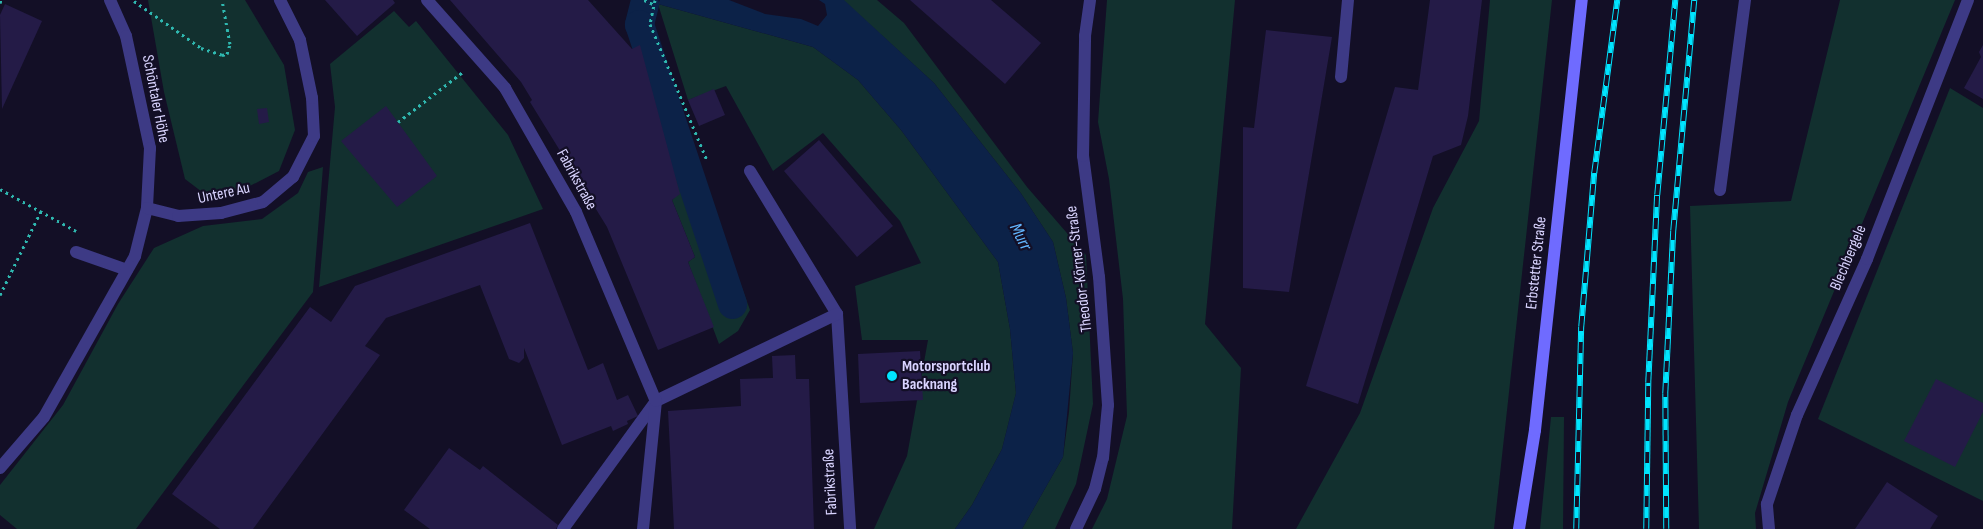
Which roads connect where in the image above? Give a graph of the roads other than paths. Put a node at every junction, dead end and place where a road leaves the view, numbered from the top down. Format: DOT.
graph roads {
  1 [pos="110,0"];
  2 [pos="280,0"];
  3 [pos="427,0"];
  4 [pos="1090,0"];
  5 [pos="1348,0"];
  6 [pos="1582,0"];
  7 [pos="1746,0"];
  8 [pos="1968,0"];
  9 [pos="1341,77"];
  10 [pos="750,171"];
  11 [pos="1720,190"];
  12 [pos="147,208"];
  13 [pos="76,252"];
  14 [pos="127,270"];
  15 [pos="837,314"];
  16 [pos="656,401"];
  17 [pos="0,468"];
  18 [pos="563,529"];
  19 [pos="643,529"];
  20 [pos="850,529"];
  21 [pos="1076,529"];
  22 [pos="1519,529"];
  23 [pos="1769,529"];
  1 -- 12 [label="street, Schöntaler Höhe"];
  2 -- 12 [label="street, Untere Au"];
  3 -- 16 [label="street, Fabrikstraße"];
  4 -- 21 [label="street, Theodor-Körner-Straße"];
  5 -- 9 [label="street"];
  6 -- 22 [label="street, Erbstetter Straße"];
  7 -- 11 [label="street"];
  8 -- 23 [label="street, Blechbergele"];
  10 -- 15 [label="street, Fabrikstraße"];
  12 -- 14 [label="street"];
  13 -- 14 [label="street"];
  14 -- 17 [label="street"];
  15 -- 16 [label="street"];
  15 -- 20 [label="street, Fabrikstraße"];
  16 -- 18 [label="street"];
  16 -- 19 [label="street, Fabrikstraße"];
}
